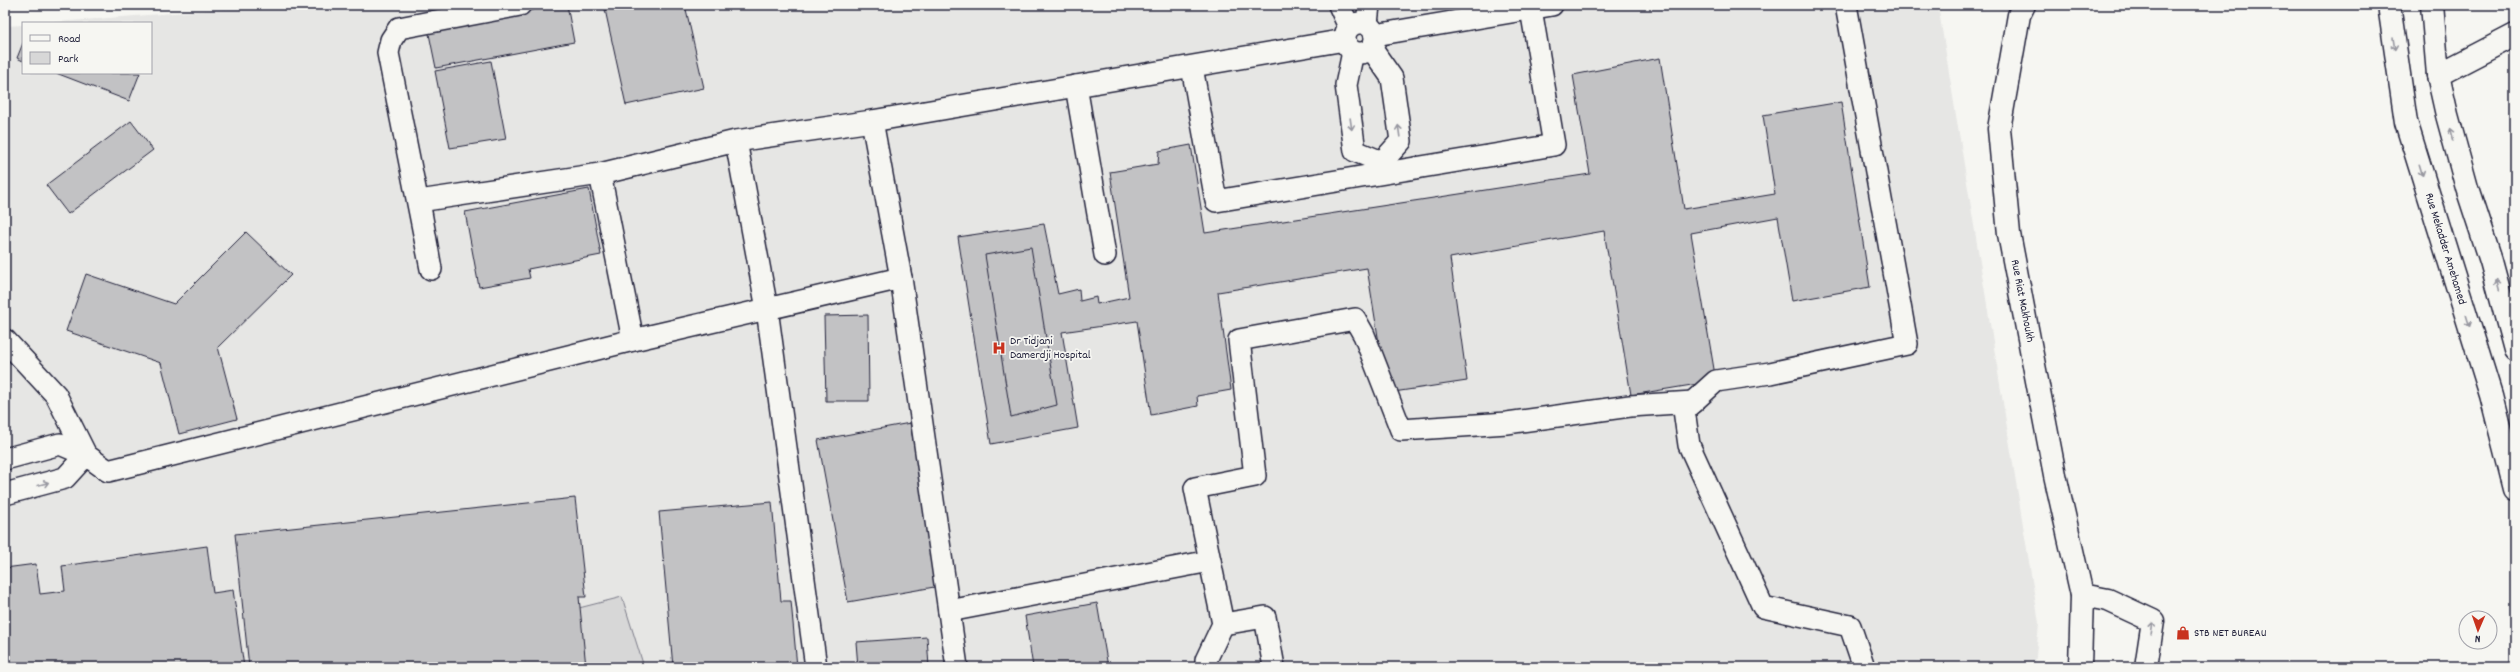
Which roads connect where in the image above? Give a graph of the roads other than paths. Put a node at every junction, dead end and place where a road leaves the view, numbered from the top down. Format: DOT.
graph roads {
  1 [pos="520,5"];
  2 [pos="1339,5"];
  3 [pos="1552,5"];
  4 [pos="1846,5"];
  5 [pos="2024,5"];
  6 [pos="2389,5"];
  7 [pos="2432,5"];
  8 [pos="1531,9"];
  9 [pos="1361,33"];
  10 [pos="2515,34"];
  11 [pos="1192,67"];
  12 [pos="2438,76"];
  13 [pos="1076,86"];
  14 [pos="872,121"];
  15 [pos="736,141"];
  16 [pos="1383,168"];
  17 [pos="600,174"];
  18 [pos="1105,255"];
  19 [pos="900,278"];
  20 [pos="767,309"];
  21 [pos="5,340"];
  22 [pos="633,340"];
  23 [pos="2515,350"];
  24 [pos="1693,402"];
  25 [pos="86,455"];
  26 [pos="5,459"];
  27 [pos="2515,489"];
  28 [pos="5,494"];
  29 [pos="1210,561"];
  30 [pos="2082,595"];
  31 [pos="949,611"];
  32 [pos="1223,624"];
  33 [pos="816,667"];
  34 [pos="957,667"];
  35 [pos="1207,667"];
  36 [pos="1274,667"];
  37 [pos="1864,667"];
  38 [pos="2080,667"];
  39 [pos="2146,667"];
  1 -- 17 [label="lane"];
  2 -- 9 [label="lane"];
  3 -- 8 [label="lane"];
  4 -- 24 [label="lane"];
  5 -- 30 [label="street, Rue Riat Makhoukh"];
  6 -- 27 [label="street, Rue Mekadder Amehamed, one-way"];
  7 -- 12 [label="street"];
  8 -- 9 [label="lane"];
  8 -- 16 [label="lane"];
  9 -- 11 [label="lane"];
  16 -- 9 [label="lane, one-way"];
  9 -- 16 [label="lane, one-way"];
  10 -- 12 [label="street"];
  11 -- 13 [label="lane"];
  11 -- 16 [label="lane"];
  23 -- 12 [label="street, one-way"];
  13 -- 14 [label="lane"];
  13 -- 18 [label="lane"];
  14 -- 15 [label="lane"];
  14 -- 19 [label="lane"];
  15 -- 17 [label="lane"];
  15 -- 20 [label="lane"];
  17 -- 22 [label="lane"];
  19 -- 20 [label="lane"];
  19 -- 31 [label="lane"];
  20 -- 22 [label="lane"];
  20 -- 33 [label="lane"];
  21 -- 25 [label="lane"];
  22 -- 25 [label="lane"];
  24 -- 29 [label="lane"];
  24 -- 37 [label="lane"];
  25 -- 26 [label="lane"];
  28 -- 25 [label="lane, one-way"];
  29 -- 31 [label="lane"];
  29 -- 32 [label="lane"];
  30 -- 38 [label="street, Rue Riat Makhoukh"];
  39 -- 30 [label="street, one-way"];
  31 -- 34 [label="lane"];
  32 -- 35 [label="lane"];
  32 -- 36 [label="lane"];
}
